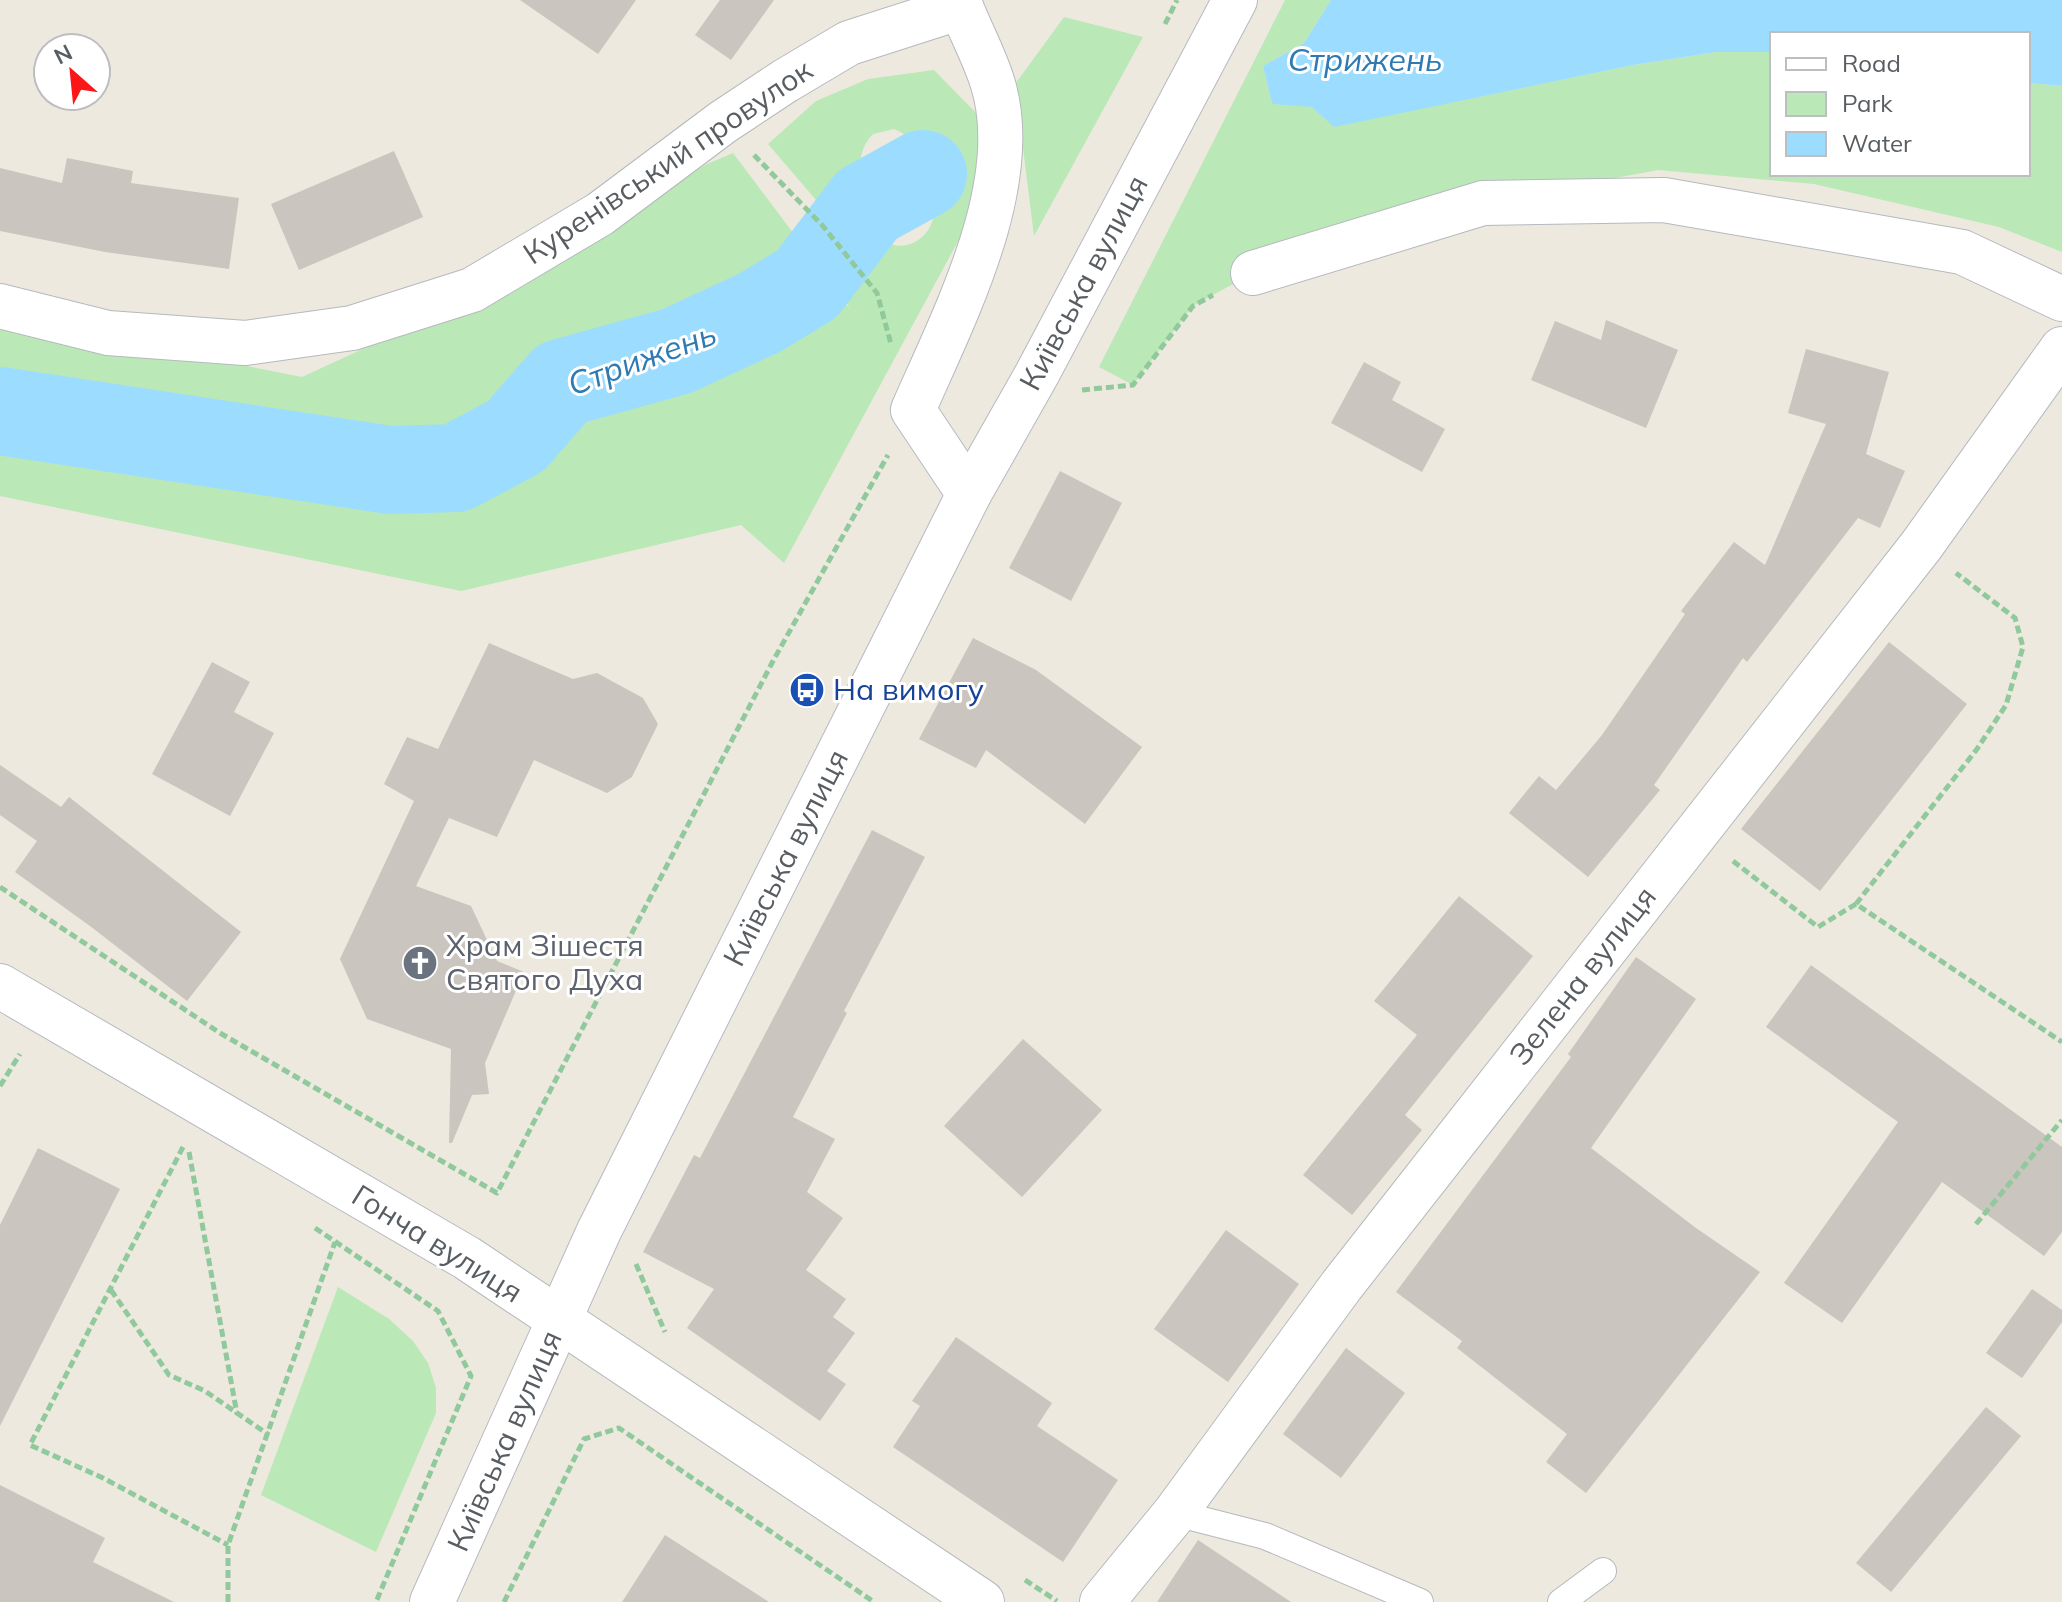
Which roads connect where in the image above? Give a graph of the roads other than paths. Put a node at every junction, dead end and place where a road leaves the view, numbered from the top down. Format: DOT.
graph roads {
  1 [pos="1235,0"];
  2 [pos="957,4"];
  3 [pos="1253,273"];
  4 [pos="2062,299"];
  5 [pos="0,306"];
  6 [pos="2062,349"];
  7 [pos="969,494"];
  8 [pos="0,986"];
  9 [pos="560,1320"];
  10 [pos="1175,1513"];
  11 [pos="1603,1571"];
  12 [pos="432,1602"];
  13 [pos="982,1602"];
  14 [pos="1102,1602"];
  15 [pos="1420,1602"];
  16 [pos="1561,1602"];
  1 -- 7 [label="street, Київська вулиця"];
  2 -- 5 [label="street, Куренівський провулок"];
  2 -- 7 [label="street"];
  3 -- 4 [label="street"];
  6 -- 10 [label="street, Зелена вулиця"];
  7 -- 9 [label="street, Київська вулиця"];
  8 -- 9 [label="street, Гонча вулиця"];
  9 -- 12 [label="street, Київська вулиця"];
  9 -- 13 [label="street, Гонча вулиця"];
  10 -- 14 [label="street, Зелена вулиця"];
  10 -- 15 [label="lane"];
  11 -- 16 [label="lane"];
}
